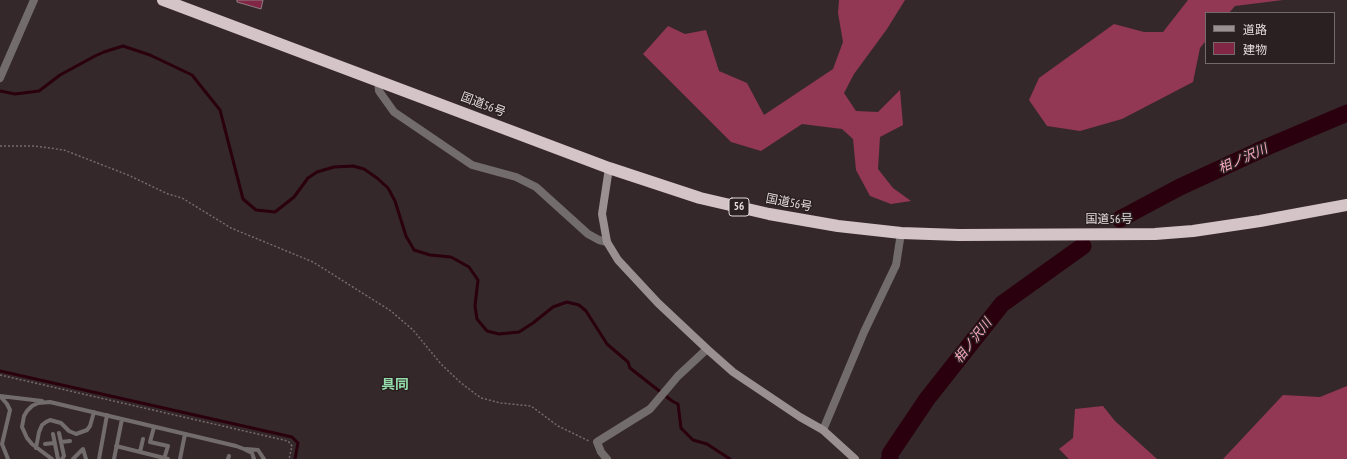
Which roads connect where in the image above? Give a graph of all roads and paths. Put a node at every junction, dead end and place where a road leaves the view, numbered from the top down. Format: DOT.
graph roads {
  1 [pos="34,0"];
  2 [pos="163,0"];
  3 [pos="0,78"];
  4 [pos="378,80"];
  5 [pos="0,146"];
  6 [pos="609,168"];
  7 [pos="1347,205"];
  8 [pos="901,233"];
  9 [pos="607,242"];
  10 [pos="706,349"];
  11 [pos="0,375"];
  12 [pos="0,396"];
  13 [pos="50,402"];
  14 [pos="94,412"];
  15 [pos="107,415"];
  16 [pos="122,419"];
  17 [pos="154,427"];
  18 [pos="823,430"];
  19 [pos="58,432"];
  20 [pos="53,434"];
  21 [pos="185,434"];
  22 [pos="143,439"];
  23 [pos="70,441"];
  24 [pos="61,442"];
  25 [pos="597,442"];
  26 [pos="54,443"];
  27 [pos="45,444"];
  28 [pos="116,446"];
  29 [pos="36,448"];
  30 [pos="244,448"];
  31 [pos="140,452"];
  32 [pos="8,459"];
  33 [pos="52,459"];
  34 [pos="58,459"];
  35 [pos="62,459"];
  36 [pos="73,459"];
  37 [pos="86,459"];
  38 [pos="99,459"];
  39 [pos="114,459"];
  40 [pos="166,459"];
  41 [pos="180,459"];
  42 [pos="254,459"];
  43 [pos="264,459"];
  44 [pos="289,459"];
  45 [pos="607,459"];
  46 [pos="855,459"];
  1 -- 3 [label="street"];
  2 -- 4 [label="highway, 国道56号 / 56"];
  4 -- 6 [label="highway, 国道56号 / 56"];
  4 -- 9 [label="street"];
  5 -- 25 [label="path"];
  6 -- 8 [label="highway, 国道56号 / 56"];
  6 -- 9 [label="street"];
  7 -- 8 [label="highway, 国道56号 / 56"];
  8 -- 18 [label="street"];
  9 -- 10 [label="street"];
  10 -- 18 [label="street"];
  10 -- 25 [label="street"];
  11 -- 44 [label="path"];
  12 -- 13 [label="lane"];
  12 -- 32 [label="lane"];
  13 -- 14 [label="lane"];
  13 -- 29 [label="lane"];
  14 -- 15 [label="lane"];
  14 -- 29 [label="lane"];
  15 -- 16 [label="lane"];
  15 -- 38 [label="lane"];
  16 -- 17 [label="lane"];
  16 -- 28 [label="lane"];
  17 -- 21 [label="lane"];
  17 -- 40 [label="lane"];
  18 -- 46 [label="street"];
  19 -- 24 [label="lane"];
  20 -- 26 [label="lane"];
  21 -- 30 [label="lane"];
  21 -- 41 [label="lane"];
  22 -- 31 [label="lane"];
  23 -- 24 [label="lane"];
  24 -- 35 [label="lane"];
  25 -- 45 [label="street"];
  26 -- 27 [label="lane"];
  26 -- 34 [label="lane"];
  28 -- 31 [label="lane"];
  28 -- 39 [label="lane"];
  29 -- 33 [label="lane"];
  30 -- 42 [label="lane"];
  30 -- 43 [label="lane"];
  31 -- 40 [label="lane"];
  36 -- 37 [label="lane"];
}
